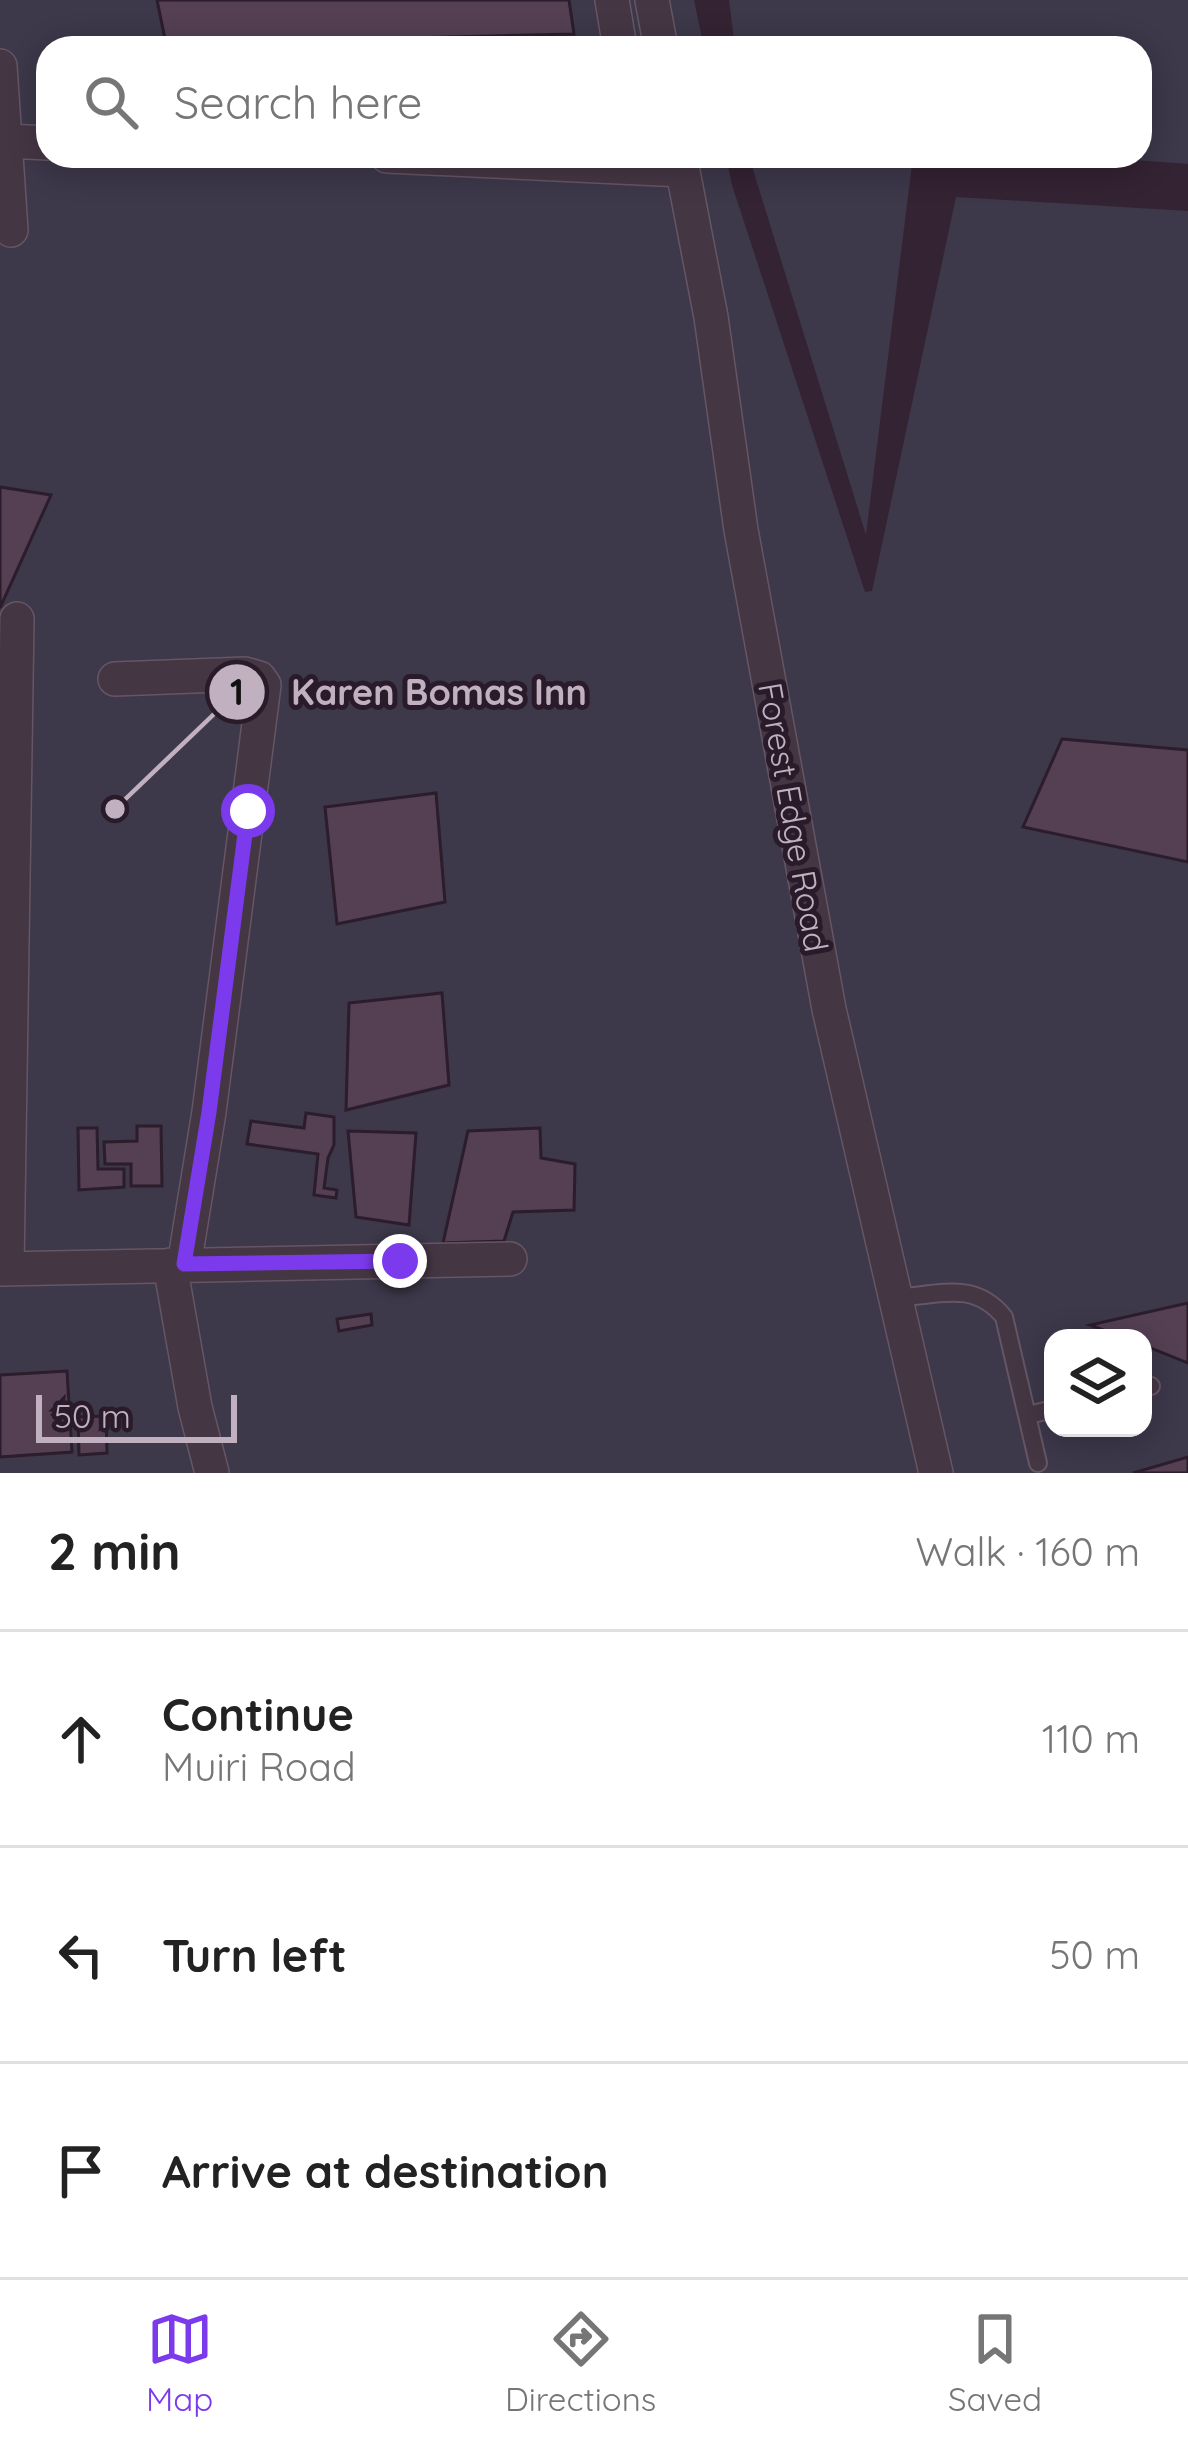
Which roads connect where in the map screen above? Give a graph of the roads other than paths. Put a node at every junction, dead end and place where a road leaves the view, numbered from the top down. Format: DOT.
graph roads {
  1 [pos="612,0"];
  2 [pos="652,0"];
  3 [pos="618,36"];
  4 [pos="659,36"];
  5 [pos="0,66"];
  6 [pos="7,141"];
  7 [pos="36,142"];
  8 [pos="682,168"];
  9 [pos="11,230"];
  10 [pos="17,619"];
  11 [pos="115,679"];
  12 [pos="510,1259"];
  13 [pos="177,1265"];
  14 [pos="4,1269"];
  15 [pos="896,1298"];
  16 [pos="1044,1411"];
  17 [pos="1029,1415"];
  18 [pos="1038,1463"];
  19 [pos="212,1473"];
  20 [pos="935,1473"];
  1 -- 3 [label="street"];
  2 -- 4 [label="street"];
  5 -- 6 [label="street"];
  6 -- 7 [label="street"];
  6 -- 9 [label="street"];
  8 -- 15 [label="street, Forest Edge Road"];
  10 -- 14 [label="street"];
  11 -- 13 [label="street"];
  12 -- 13 [label="street"];
  13 -- 14 [label="street"];
  13 -- 19 [label="street"];
  15 -- 17 [label="lane"];
  15 -- 20 [label="street, Forest Edge Road"];
  16 -- 17 [label="lane"];
  17 -- 18 [label="lane"];
}
